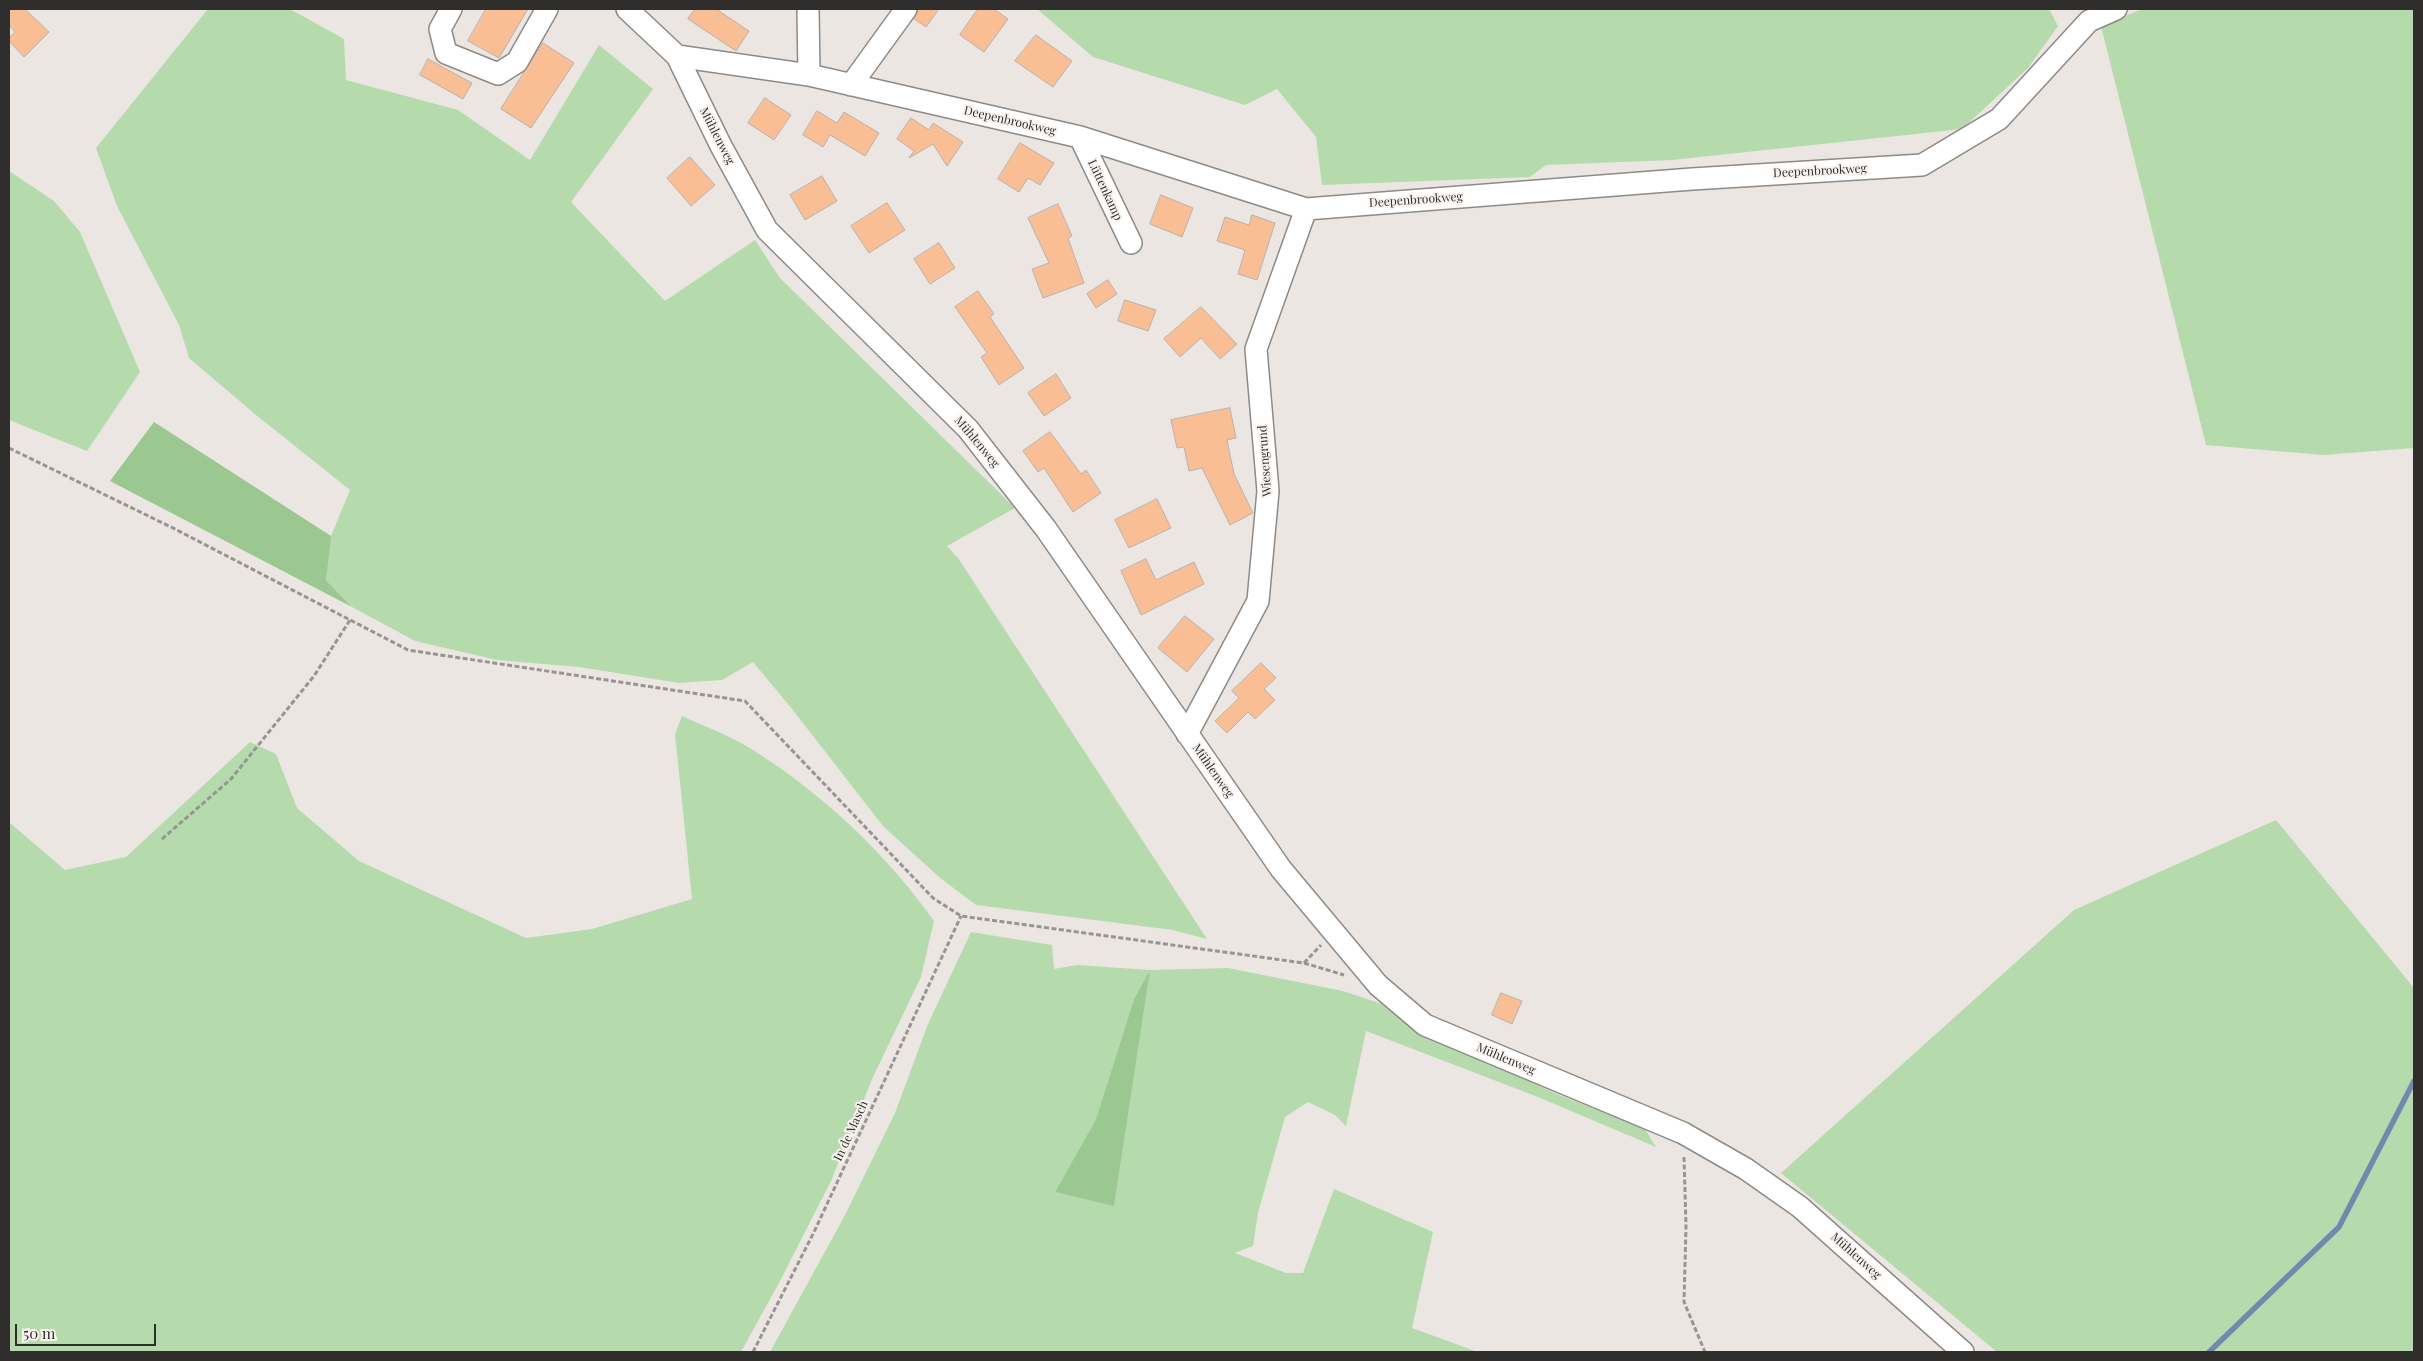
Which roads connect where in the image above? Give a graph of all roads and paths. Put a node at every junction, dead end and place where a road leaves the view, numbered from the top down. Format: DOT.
graph roads {
  1 [pos="451,9"];
  2 [pos="547,9"];
  3 [pos="627,9"];
  4 [pos="808,9"];
  5 [pos="906,9"];
  6 [pos="2116,9"];
  7 [pos="677,56"];
  8 [pos="809,75"];
  9 [pos="851,84"];
  10 [pos="1080,137"];
  11 [pos="1306,209"];
  12 [pos="1131,243"];
  13 [pos="9,448"];
  14 [pos="350,620"];
  15 [pos="1187,734"];
  16 [pos="162,839"];
  17 [pos="961,916"];
  18 [pos="1378,985"];
  19 [pos="1684,1133"];
  20 [pos="753,1352"];
  21 [pos="1705,1352"];
  22 [pos="1963,1352"];
  1 -- 2 [label="street"];
  3 -- 7 [label="street, Mühlenweg"];
  4 -- 8 [label="street"];
  5 -- 9 [label="street"];
  6 -- 11 [label="street, Deepenbrookweg"];
  7 -- 8 [label="street, Deepenbrookweg"];
  7 -- 15 [label="street, Mühlenweg"];
  8 -- 9 [label="street, Deepenbrookweg"];
  9 -- 10 [label="street, Deepenbrookweg"];
  10 -- 11 [label="street, Deepenbrookweg"];
  10 -- 12 [label="street, Lüttenkamp"];
  11 -- 15 [label="street, Wiesengrund"];
  13 -- 14 [label="path"];
  14 -- 16 [label="path"];
  14 -- 17 [label="path"];
  15 -- 18 [label="street, Mühlenweg"];
  17 -- 18 [label="path"];
  17 -- 20 [label="path, In de Masch"];
  18 -- 19 [label="street, Mühlenweg"];
  19 -- 21 [label="path"];
  19 -- 22 [label="street, Mühlenweg"];
}
